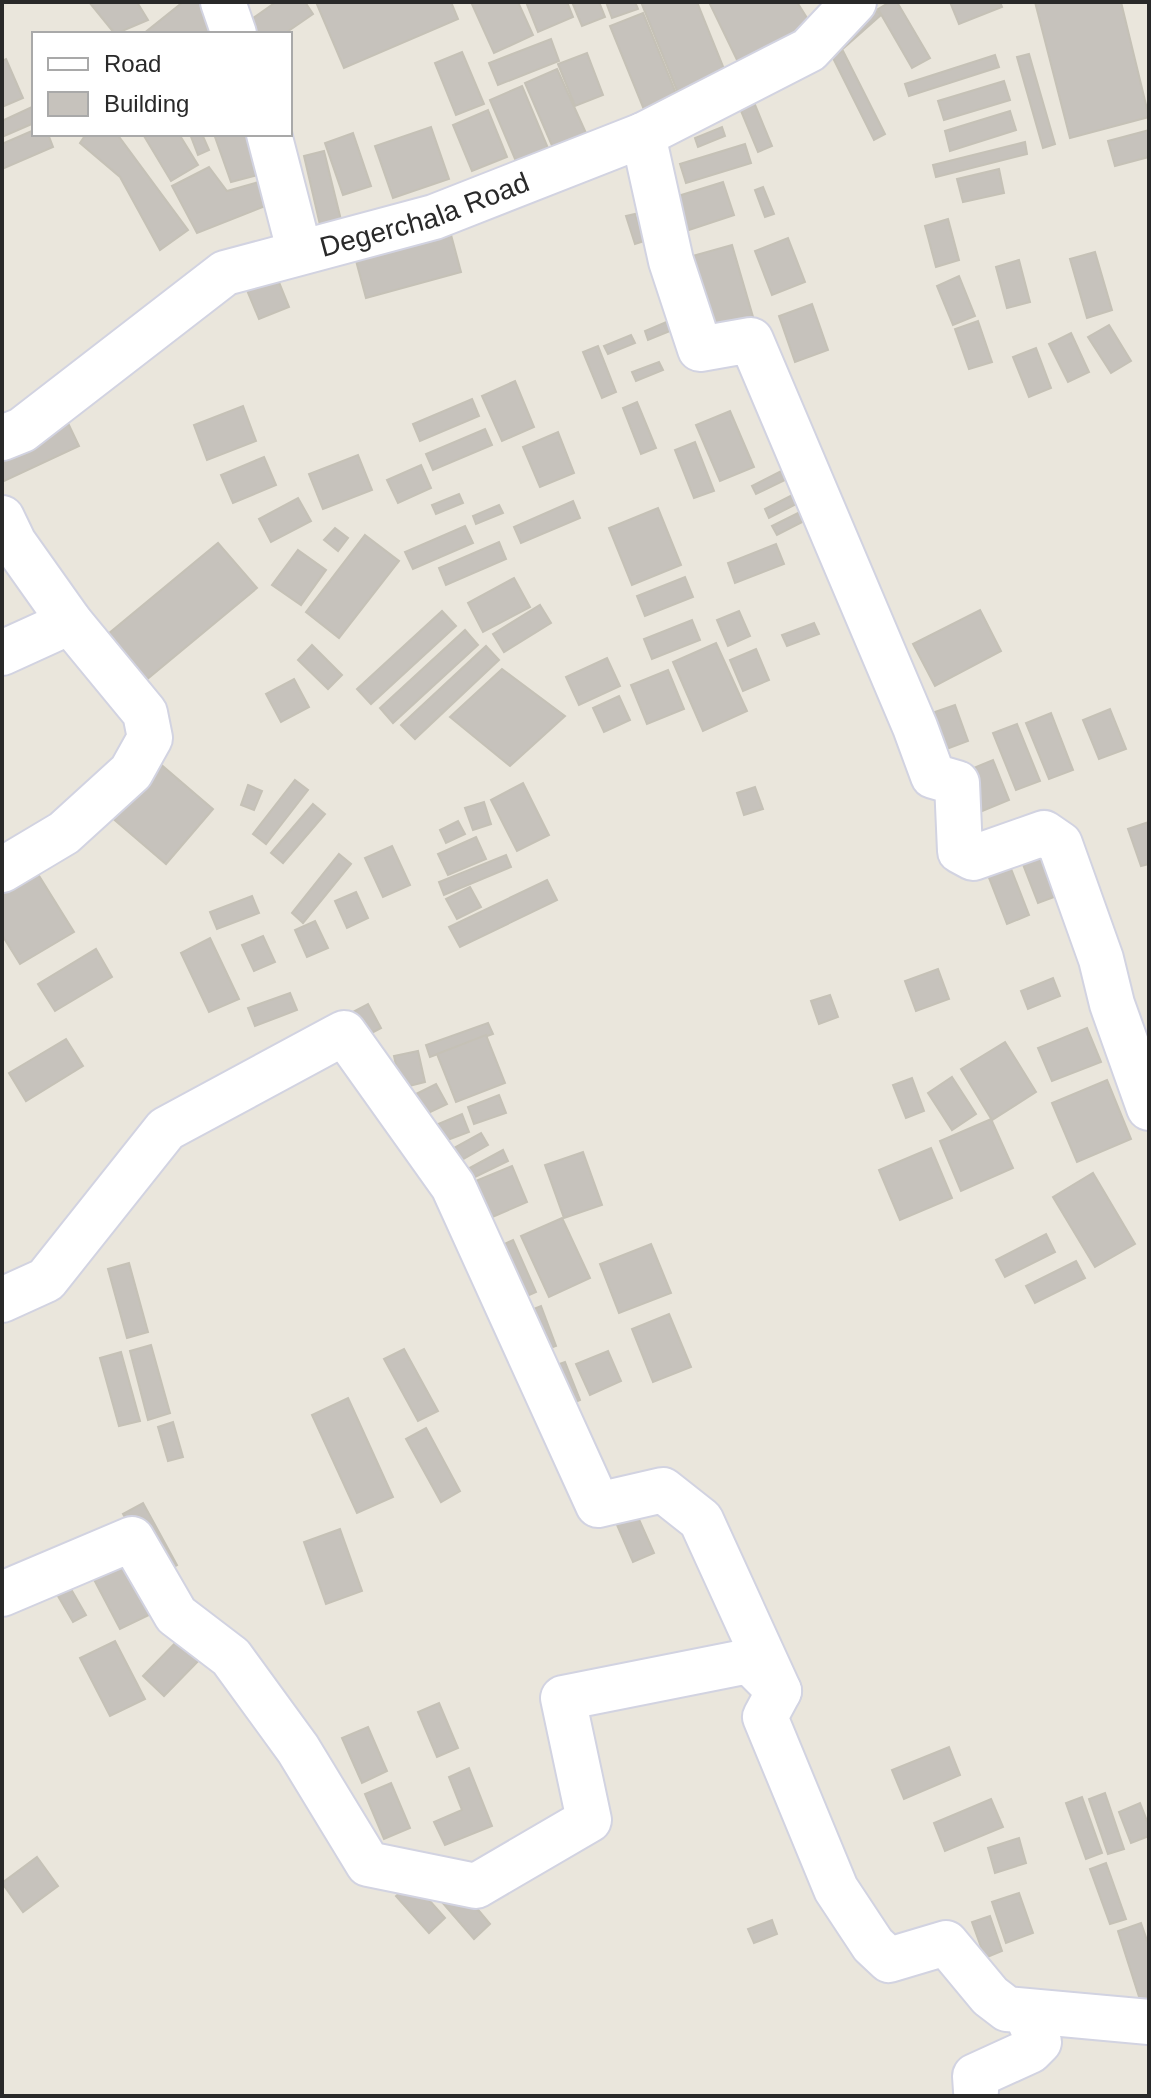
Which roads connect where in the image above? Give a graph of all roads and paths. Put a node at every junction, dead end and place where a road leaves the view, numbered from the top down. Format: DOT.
graph roads {
  1 [pos="223,2"];
  2 [pos="854,2"];
  3 [pos="233,32"];
  4 [pos="643,135"];
  5 [pos="270,136"];
  6 [pos="296,238"];
  7 [pos="2,438"];
  8 [pos="2,518"];
  9 [pos="70,622"];
  10 [pos="2,653"];
  11 [pos="2,870"];
  12 [pos="1149,1108"];
  13 [pos="2,1300"];
  14 [pos="2,1594"];
  15 [pos="779,1691"];
  16 [pos="1025,2011"];
  17 [pos="1149,2022"];
  18 [pos="976,2091"];
  1 -- 3 [label="street"];
  2 -- 4 [label="street, Degerchala Road"];
  4 -- 7 [label="street, Degerchala Road"];
  4 -- 12 [label="street"];
  5 -- 6 [label="street"];
  8 -- 9 [label="street"];
  9 -- 10 [label="street"];
  9 -- 11 [label="street"];
  13 -- 15 [label="street"];
  14 -- 15 [label="street"];
  15 -- 16 [label="street"];
  16 -- 17 [label="street"];
  16 -- 18 [label="street"];
}
